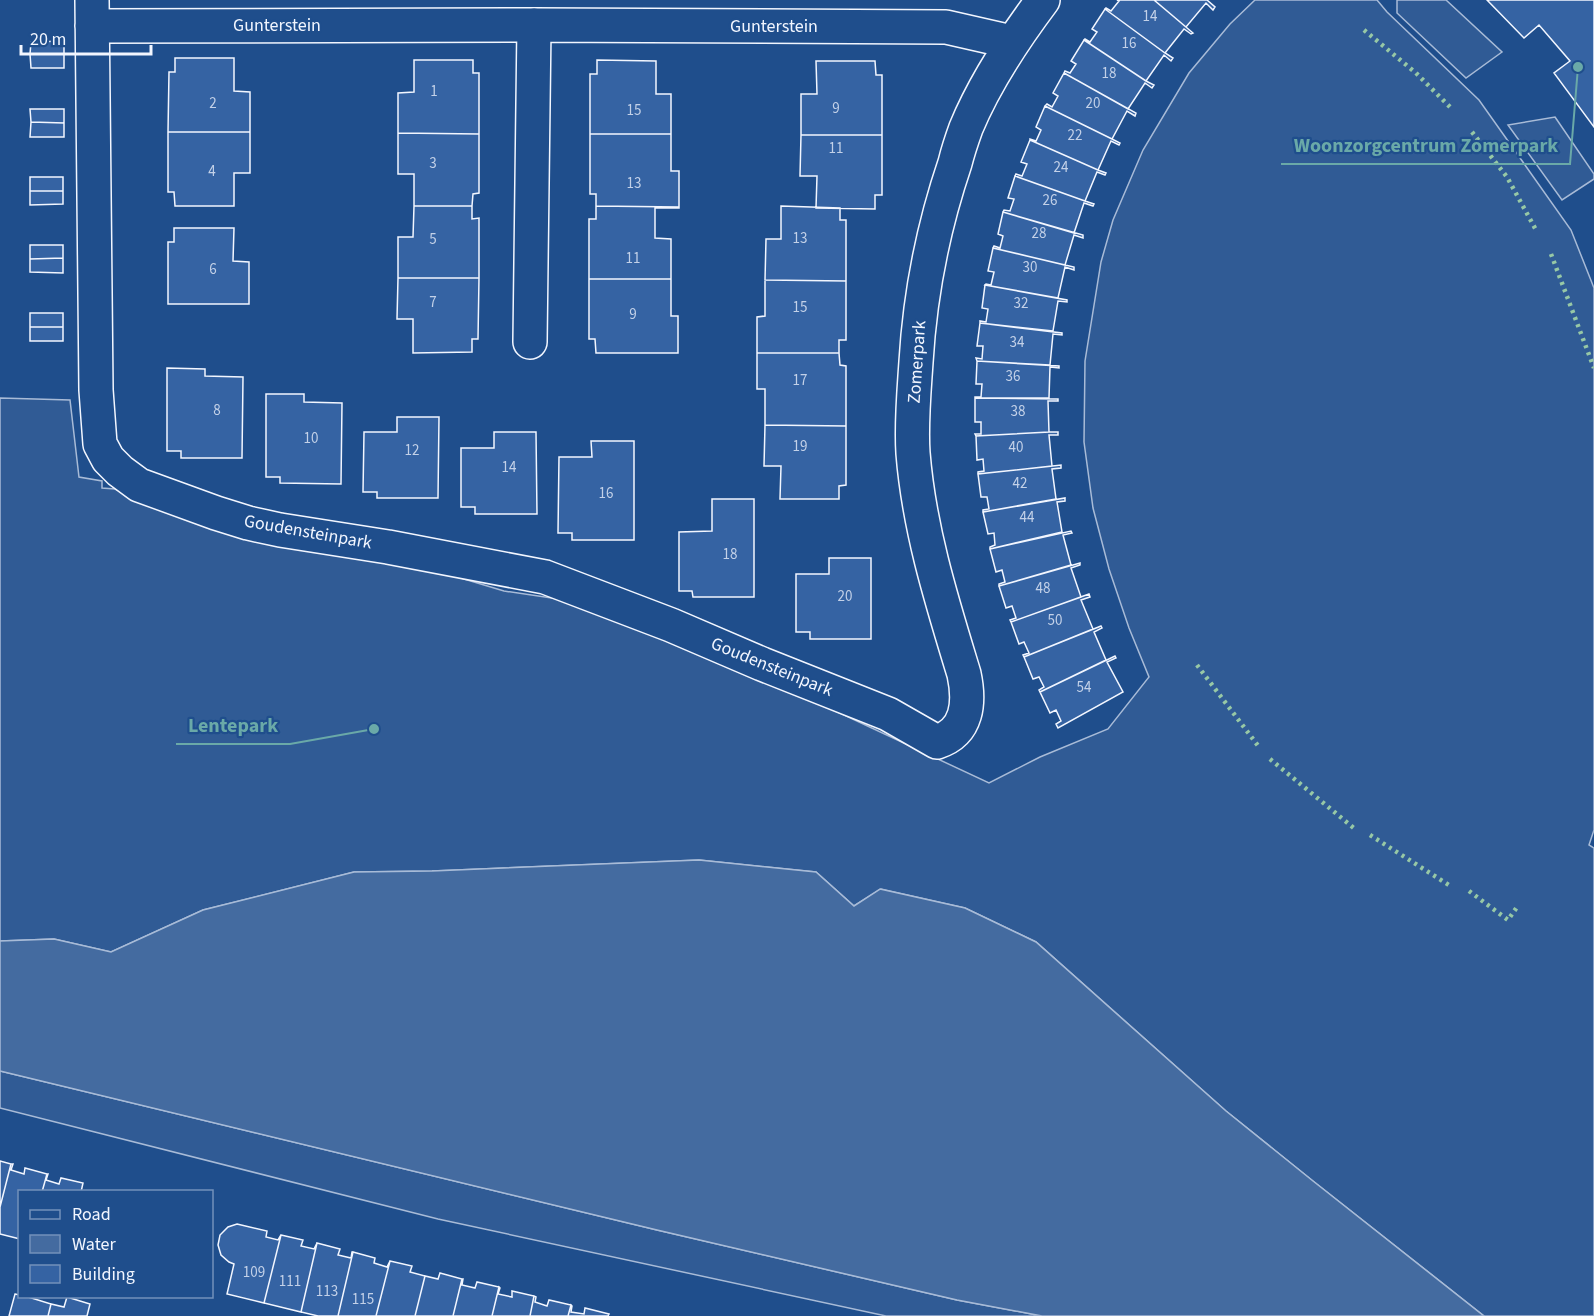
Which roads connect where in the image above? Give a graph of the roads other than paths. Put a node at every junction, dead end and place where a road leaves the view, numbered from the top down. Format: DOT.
graph roads {
  1 [pos="1043,0"];
  2 [pos="92,13"];
  3 [pos="534,25"];
  4 [pos="1012,42"];
  5 [pos="530,342"];
  6 [pos="947,739"];
  1 -- 4 [label="street, Zomerpark"];
  2 -- 3 [label="street, Gunterstein"];
  2 -- 6 [label="street, Goudensteinpark"];
  3 -- 4 [label="street, Gunterstein"];
  3 -- 5 [label="street"];
  4 -- 6 [label="street, Zomerpark"];
}
